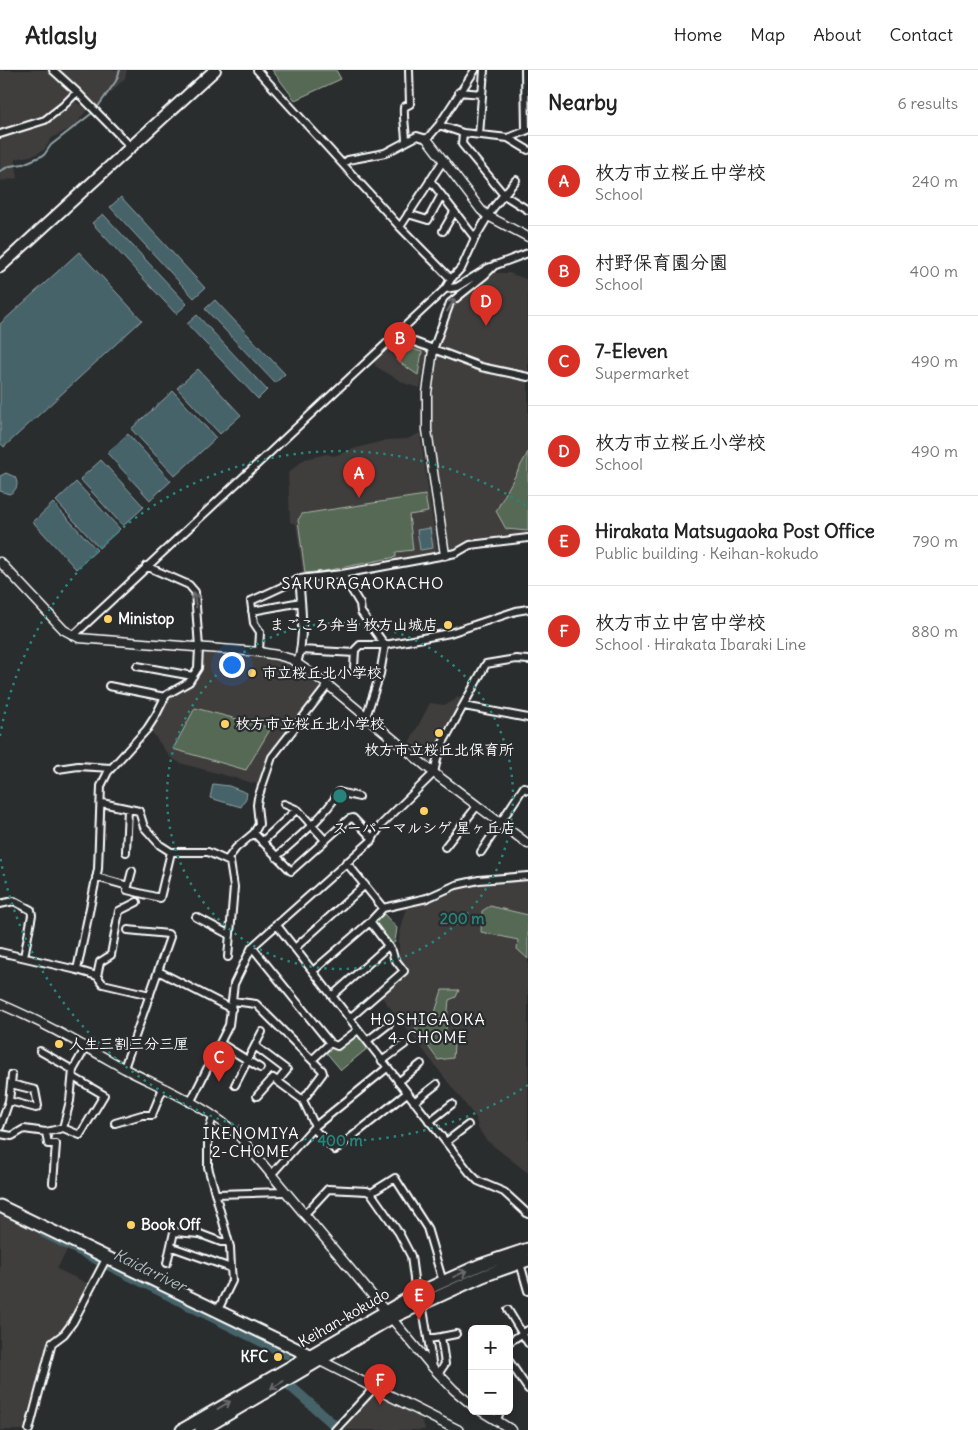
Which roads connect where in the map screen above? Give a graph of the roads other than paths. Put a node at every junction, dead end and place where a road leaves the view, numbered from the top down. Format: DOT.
graph roads {
  1 [pos="53,70"];
  2 [pos="215,70"];
  3 [pos="257,70"];
  4 [pos="409,70"];
  5 [pos="475,70"];
  6 [pos="484,70"];
  7 [pos="525,70"];
  8 [pos="77,92"];
  9 [pos="459,92"];
  10 [pos="482,94"];
  11 [pos="439,126"];
  12 [pos="527,130"];
  13 [pos="463,133"];
  14 [pos="0,134"];
  15 [pos="479,135"];
  16 [pos="508,138"];
  17 [pos="427,139"];
  18 [pos="406,142"];
  19 [pos="130,146"];
  20 [pos="528,150"];
  21 [pos="443,161"];
  22 [pos="344,164"];
  23 [pos="430,180"];
  24 [pos="516,180"];
  25 [pos="504,195"];
  26 [pos="441,196"];
  27 [pos="528,210"];
  28 [pos="454,212"];
  29 [pos="408,214"];
  30 [pos="488,216"];
  31 [pos="400,227"];
  32 [pos="443,231"];
  33 [pos="528,237"];
  34 [pos="475,238"];
  35 [pos="528,253"];
  36 [pos="495,265"];
  37 [pos="0,267"];
  38 [pos="451,279"];
  39 [pos="445,289"];
  40 [pos="396,336"];
  41 [pos="433,350"];
  42 [pos="528,376"];
  43 [pos="528,538"];
  44 [pos="445,555"];
  45 [pos="0,562"];
  46 [pos="146,566"];
  47 [pos="342,574"];
  48 [pos="299,579"];
  49 [pos="301,602"];
  50 [pos="528,609"];
  51 [pos="252,611"];
  52 [pos="73,636"];
  53 [pos="385,645"];
  54 [pos="199,648"];
  55 [pos="301,650"];
  56 [pos="259,652"];
  57 [pos="355,653"];
  58 [pos="528,660"];
  59 [pos="297,664"];
  60 [pos="137,666"];
  61 [pos="354,668"];
  62 [pos="193,676"];
  63 [pos="328,685"];
  64 [pos="109,686"];
  65 [pos="165,698"];
  66 [pos="464,706"];
  67 [pos="366,717"];
  68 [pos="528,718"];
  69 [pos="111,768"];
  70 [pos="58,769"];
  71 [pos="434,773"];
  72 [pos="528,790"];
  73 [pos="359,797"];
  74 [pos="102,802"];
  75 [pos="284,804"];
  76 [pos="477,806"];
  77 [pos="128,809"];
  78 [pos="296,810"];
  79 [pos="500,823"];
  80 [pos="312,826"];
  81 [pos="254,833"];
  82 [pos="373,839"];
  83 [pos="325,840"];
  84 [pos="262,842"];
  85 [pos="528,844"];
  86 [pos="445,847"];
  87 [pos="126,852"];
  88 [pos="170,852"];
  89 [pos="482,852"];
  90 [pos="276,857"];
  91 [pos="227,860"];
  92 [pos="346,862"];
  93 [pos="132,871"];
  94 [pos="528,876"];
  95 [pos="96,877"];
  96 [pos="364,885"];
  97 [pos="128,886"];
  98 [pos="137,902"];
  99 [pos="0,904"];
  100 [pos="383,908"];
  101 [pos="196,918"];
  102 [pos="370,922"];
  103 [pos="276,924"];
  104 [pos="128,930"];
  105 [pos="230,935"];
  106 [pos="252,946"];
  107 [pos="388,946"];
  108 [pos="295,948"];
  109 [pos="0,952"];
  110 [pos="24,957"];
  111 [pos="228,957"];
  112 [pos="77,970"];
  113 [pos="158,971"];
  114 [pos="313,971"];
  115 [pos="97,976"];
  116 [pos="150,995"];
  117 [pos="332,996"];
  118 [pos="233,1001"];
  119 [pos="0,1004"];
  120 [pos="232,1008"];
  121 [pos="350,1018"];
  122 [pos="389,1024"];
  123 [pos="358,1030"];
  124 [pos="262,1032"];
  125 [pos="367,1041"];
  126 [pos="220,1043"];
  127 [pos="330,1043"];
  128 [pos="405,1044"];
  129 [pos="256,1046"];
  130 [pos="86,1047"];
  131 [pos="40,1050"];
  132 [pos="249,1060"];
  133 [pos="312,1060"];
  134 [pos="382,1061"];
  135 [pos="420,1064"];
  136 [pos="124,1068"];
  137 [pos="260,1068"];
  138 [pos="387,1068"];
  139 [pos="73,1073"];
  140 [pos="12,1075"];
  141 [pos="278,1081"];
  142 [pos="398,1082"];
  143 [pos="12,1084"];
  144 [pos="437,1084"];
  145 [pos="235,1085"];
  146 [pos="163,1088"];
  147 [pos="407,1093"];
  148 [pos="257,1096"];
  149 [pos="303,1100"];
  150 [pos="9,1101"];
  151 [pos="414,1102"];
  152 [pos="190,1103"];
  153 [pos="452,1104"];
  154 [pos="213,1116"];
  155 [pos="429,1122"];
  156 [pos="115,1123"];
  157 [pos="468,1125"];
  158 [pos="0,1127"];
  159 [pos="314,1127"];
  160 [pos="63,1128"];
  161 [pos="46,1132"];
  162 [pos="0,1134"];
  163 [pos="446,1142"];
  164 [pos="271,1175"];
  165 [pos="53,1183"];
  166 [pos="285,1192"];
  167 [pos="371,1193"];
  168 [pos="216,1194"];
  169 [pos="0,1206"];
  170 [pos="528,1214"];
  171 [pos="304,1215"];
  172 [pos="228,1242"];
  173 [pos="172,1247"];
  174 [pos="528,1248"];
  175 [pos="106,1259"];
  176 [pos="524,1261"];
  177 [pos="167,1263"];
  178 [pos="232,1268"];
  179 [pos="443,1282"];
  180 [pos="528,1291"];
  181 [pos="419,1299"];
  182 [pos="508,1310"];
  183 [pos="217,1312"];
  184 [pos="389,1315"];
  185 [pos="528,1330"];
  186 [pos="456,1334"];
  187 [pos="522,1334"];
  188 [pos="441,1337"];
  189 [pos="428,1339"];
  190 [pos="513,1340"];
  191 [pos="528,1343"];
  192 [pos="314,1358"];
  193 [pos="435,1371"];
  194 [pos="513,1372"];
  195 [pos="374,1388"];
  196 [pos="528,1389"];
  197 [pos="468,1402"];
  198 [pos="488,1415"];
  199 [pos="499,1415"];
  200 [pos="497,1421"];
  201 [pos="29,1430"];
  202 [pos="182,1430"];
  203 [pos="201,1430"];
  204 [pos="335,1430"];
  205 [pos="458,1430"];
  206 [pos="512,1430"];
  1 -- 8 [label="street"];
  2 -- 19 [label="main road"];
  3 -- 22 [label="street"];
  4 -- 18 [label="street"];
  5 -- 9 [label="street"];
  6 -- 10 [label="street"];
  7 -- 12 [label="street"];
  8 -- 14 [label="street"];
  8 -- 19 [label="street"];
  9 -- 10 [label="street"];
  9 -- 11 [label="street"];
  10 -- 15 [label="street"];
  11 -- 13 [label="street"];
  11 -- 17 [label="street"];
  12 -- 16 [label="street"];
  13 -- 15 [label="street"];
  13 -- 25 [label="street"];
  15 -- 16 [label="street"];
  16 -- 20 [label="street"];
  17 -- 18 [label="street"];
  17 -- 21 [label="street"];
  18 -- 22 [label="street"];
  19 -- 37 [label="main road"];
  21 -- 23 [label="street"];
  21 -- 30 [label="street"];
  22 -- 31 [label="street"];
  23 -- 26 [label="street"];
  23 -- 29 [label="street"];
  24 -- 25 [label="street"];
  25 -- 27 [label="street"];
  25 -- 30 [label="street"];
  26 -- 28 [label="street"];
  26 -- 29 [label="street"];
  28 -- 32 [label="street"];
  28 -- 34 [label="street"];
  29 -- 31 [label="street"];
  30 -- 33 [label="street"];
  30 -- 34 [label="street"];
  31 -- 38 [label="street"];
  34 -- 38 [label="street"];
  35 -- 36 [label="street"];
  36 -- 39 [label="street"];
  41 -- 36 [label="street, one-way"];
  38 -- 39 [label="street"];
  39 -- 40 [label="street"];
  40 -- 41 [label="street"];
  40 -- 46 [label="street"];
  41 -- 42 [label="street"];
  41 -- 44 [label="street"];
  43 -- 44 [label="street"];
  44 -- 47 [label="street"];
  45 -- 52 [label="street"];
  46 -- 52 [label="street"];
  54 -- 46 [label="street, one-way"];
  47 -- 48 [label="street"];
  47 -- 53 [label="street"];
  48 -- 49 [label="street"];
  48 -- 51 [label="street"];
  49 -- 51 [label="street"];
  49 -- 55 [label="street"];
  50 -- 53 [label="street"];
  51 -- 56 [label="street"];
  52 -- 54 [label="street"];
  53 -- 57 [label="street"];
  53 -- 67 [label="street"];
  54 -- 56 [label="street"];
  54 -- 62 [label="street"];
  55 -- 57 [label="street"];
  55 -- 59 [label="street"];
  56 -- 59 [label="street"];
  57 -- 61 [label="street"];
  58 -- 66 [label="street"];
  59 -- 63 [label="street"];
  60 -- 62 [label="street"];
  62 -- 65 [label="street"];
  63 -- 67 [label="street"];
  63 -- 81 [label="street"];
  64 -- 65 [label="street"];
  65 -- 69 [label="street"];
  66 -- 68 [label="street"];
  66 -- 71 [label="street"];
  67 -- 71 [label="street"];
  69 -- 70 [label="street"];
  69 -- 74 [label="street"];
  71 -- 76 [label="street"];
  71 -- 82 [label="street"];
  72 -- 79 [label="street"];
  73 -- 80 [label="street"];
  74 -- 77 [label="street"];
  74 -- 95 [label="street"];
  75 -- 78 [label="street"];
  76 -- 79 [label="street"];
  76 -- 86 [label="street"];
  77 -- 87 [label="street"];
  77 -- 88 [label="street"];
  78 -- 80 [label="street"];
  78 -- 84 [label="street"];
  79 -- 85 [label="street"];
  79 -- 89 [label="street"];
  80 -- 83 [label="street"];
  80 -- 90 [label="street"];
  81 -- 84 [label="street"];
  81 -- 91 [label="street"];
  82 -- 83 [label="street"];
  82 -- 92 [label="street"];
  83 -- 90 [label="street"];
  84 -- 90 [label="street"];
  88 -- 91 [label="street"];
  88 -- 97 [label="street"];
  91 -- 105 [label="street"];
  92 -- 96 [label="street"];
  92 -- 103 [label="street"];
  93 -- 97 [label="street"];
  94 -- 100 [label="street"];
  95 -- 97 [label="street"];
  95 -- 112 [label="street"];
  96 -- 100 [label="street"];
  96 -- 108 [label="street"];
  98 -- 115 [label="street"];
  99 -- 110 [label="street"];
  100 -- 102 [label="street"];
  101 -- 105 [label="street"];
  102 -- 107 [label="street"];
  102 -- 114 [label="street"];
  103 -- 106 [label="street"];
  103 -- 108 [label="street"];
  104 -- 113 [label="street"];
  105 -- 111 [label="street"];
  106 -- 118 [label="street"];
  106 -- 127 [label="street"];
  107 -- 117 [label="street"];
  107 -- 121 [label="street"];
  108 -- 114 [label="street"];
  109 -- 110 [label="street"];
  110 -- 112 [label="street"];
  112 -- 115 [label="street"];
  113 -- 116 [label="street"];
  113 -- 120 [label="street"];
  114 -- 117 [label="street"];
  115 -- 116 [label="street"];
  116 -- 136 [label="street"];
  117 -- 121 [label="street"];
  118 -- 120 [label="street"];
  118 -- 133 [label="street"];
  119 -- 130 [label="street"];
  120 -- 126 [label="street"];
  121 -- 123 [label="street"];
  122 -- 125 [label="street"];
  123 -- 125 [label="street"];
  123 -- 127 [label="street"];
  124 -- 129 [label="street"];
  125 -- 134 [label="street"];
  126 -- 132 [label="street"];
  126 -- 152 [label="street"];
  127 -- 133 [label="street"];
  128 -- 134 [label="street"];
  129 -- 132 [label="street"];
  129 -- 141 [label="street"];
  130 -- 136 [label="street"];
  130 -- 139 [label="street"];
  131 -- 139 [label="street"];
  132 -- 137 [label="street"];
  132 -- 145 [label="street"];
  133 -- 149 [label="street"];
  134 -- 138 [label="street"];
  135 -- 142 [label="street"];
  136 -- 146 [label="street"];
  138 -- 142 [label="street"];
  138 -- 159 [label="street"];
  139 -- 160 [label="street"];
  139 -- 160 [label="street"];
  140 -- 143 [label="street"];
  141 -- 148 [label="street"];
  141 -- 149 [label="street"];
  142 -- 147 [label="street"];
  143 -- 150 [label="street"];
  143 -- 150 [label="street"];
  144 -- 151 [label="street"];
  146 -- 152 [label="street"];
  146 -- 156 [label="street"];
  147 -- 151 [label="street"];
  147 -- 159 [label="street"];
  149 -- 159 [label="street"];
  150 -- 158 [label="street"];
  151 -- 155 [label="street"];
  152 -- 154 [label="street"];
  153 -- 155 [label="street"];
  154 -- 164 [label="street"];
  154 -- 168 [label="street"];
  155 -- 163 [label="street"];
  157 -- 163 [label="street"];
  159 -- 164 [label="street"];
  160 -- 161 [label="street"];
  161 -- 162 [label="street"];
  161 -- 165 [label="street"];
  163 -- 170 [label="street"];
  164 -- 166 [label="street"];
  166 -- 168 [label="street"];
  166 -- 171 [label="street"];
  167 -- 171 [label="street"];
  167 -- 179 [label="street"];
  167 -- 181 [label="street"];
  168 -- 172 [label="street"];
  169 -- 175 [label="highway"];
  171 -- 184 [label="street"];
  172 -- 173 [label="street"];
  172 -- 178 [label="street"];
  173 -- 177 [label="street"];
  173 -- 178 [label="street"];
  179 -- 174 [label="highway, Keihan-kokudo, one-way"];
  175 -- 183 [label="highway"];
  175 -- 201 [label="street"];
  176 -- 180 [label="street"];
  176 -- 181 [label="highway, Keihan-kokudo"];
  178 -- 183 [label="street"];
  179 -- 181 [label="highway, Keihan-kokudo"];
  181 -- 184 [label="highway, Keihan-kokudo"];
  181 -- 189 [label="street"];
  182 -- 187 [label="street"];
  183 -- 192 [label="highway"];
  184 -- 192 [label="highway, Keihan-kokudo"];
  184 -- 193 [label="street"];
  185 -- 187 [label="street"];
  186 -- 188 [label="street"];
  187 -- 190 [label="street"];
  187 -- 191 [label="street"];
  188 -- 189 [label="street"];
  188 -- 193 [label="street"];
  189 -- 193 [label="street"];
  192 -- 195 [label="main road"];
  202 -- 192 [label="highway, Keihan-kokudo, one-way"];
  192 -- 203 [label="highway, Keihan-kokudo, one-way"];
  193 -- 197 [label="street"];
  194 -- 196 [label="street"];
  195 -- 204 [label="street"];
  195 -- 205 [label="main road"];
  198 -- 200 [label="street"];
  199 -- 200 [label="street"];
  200 -- 206 [label="street"];
}
